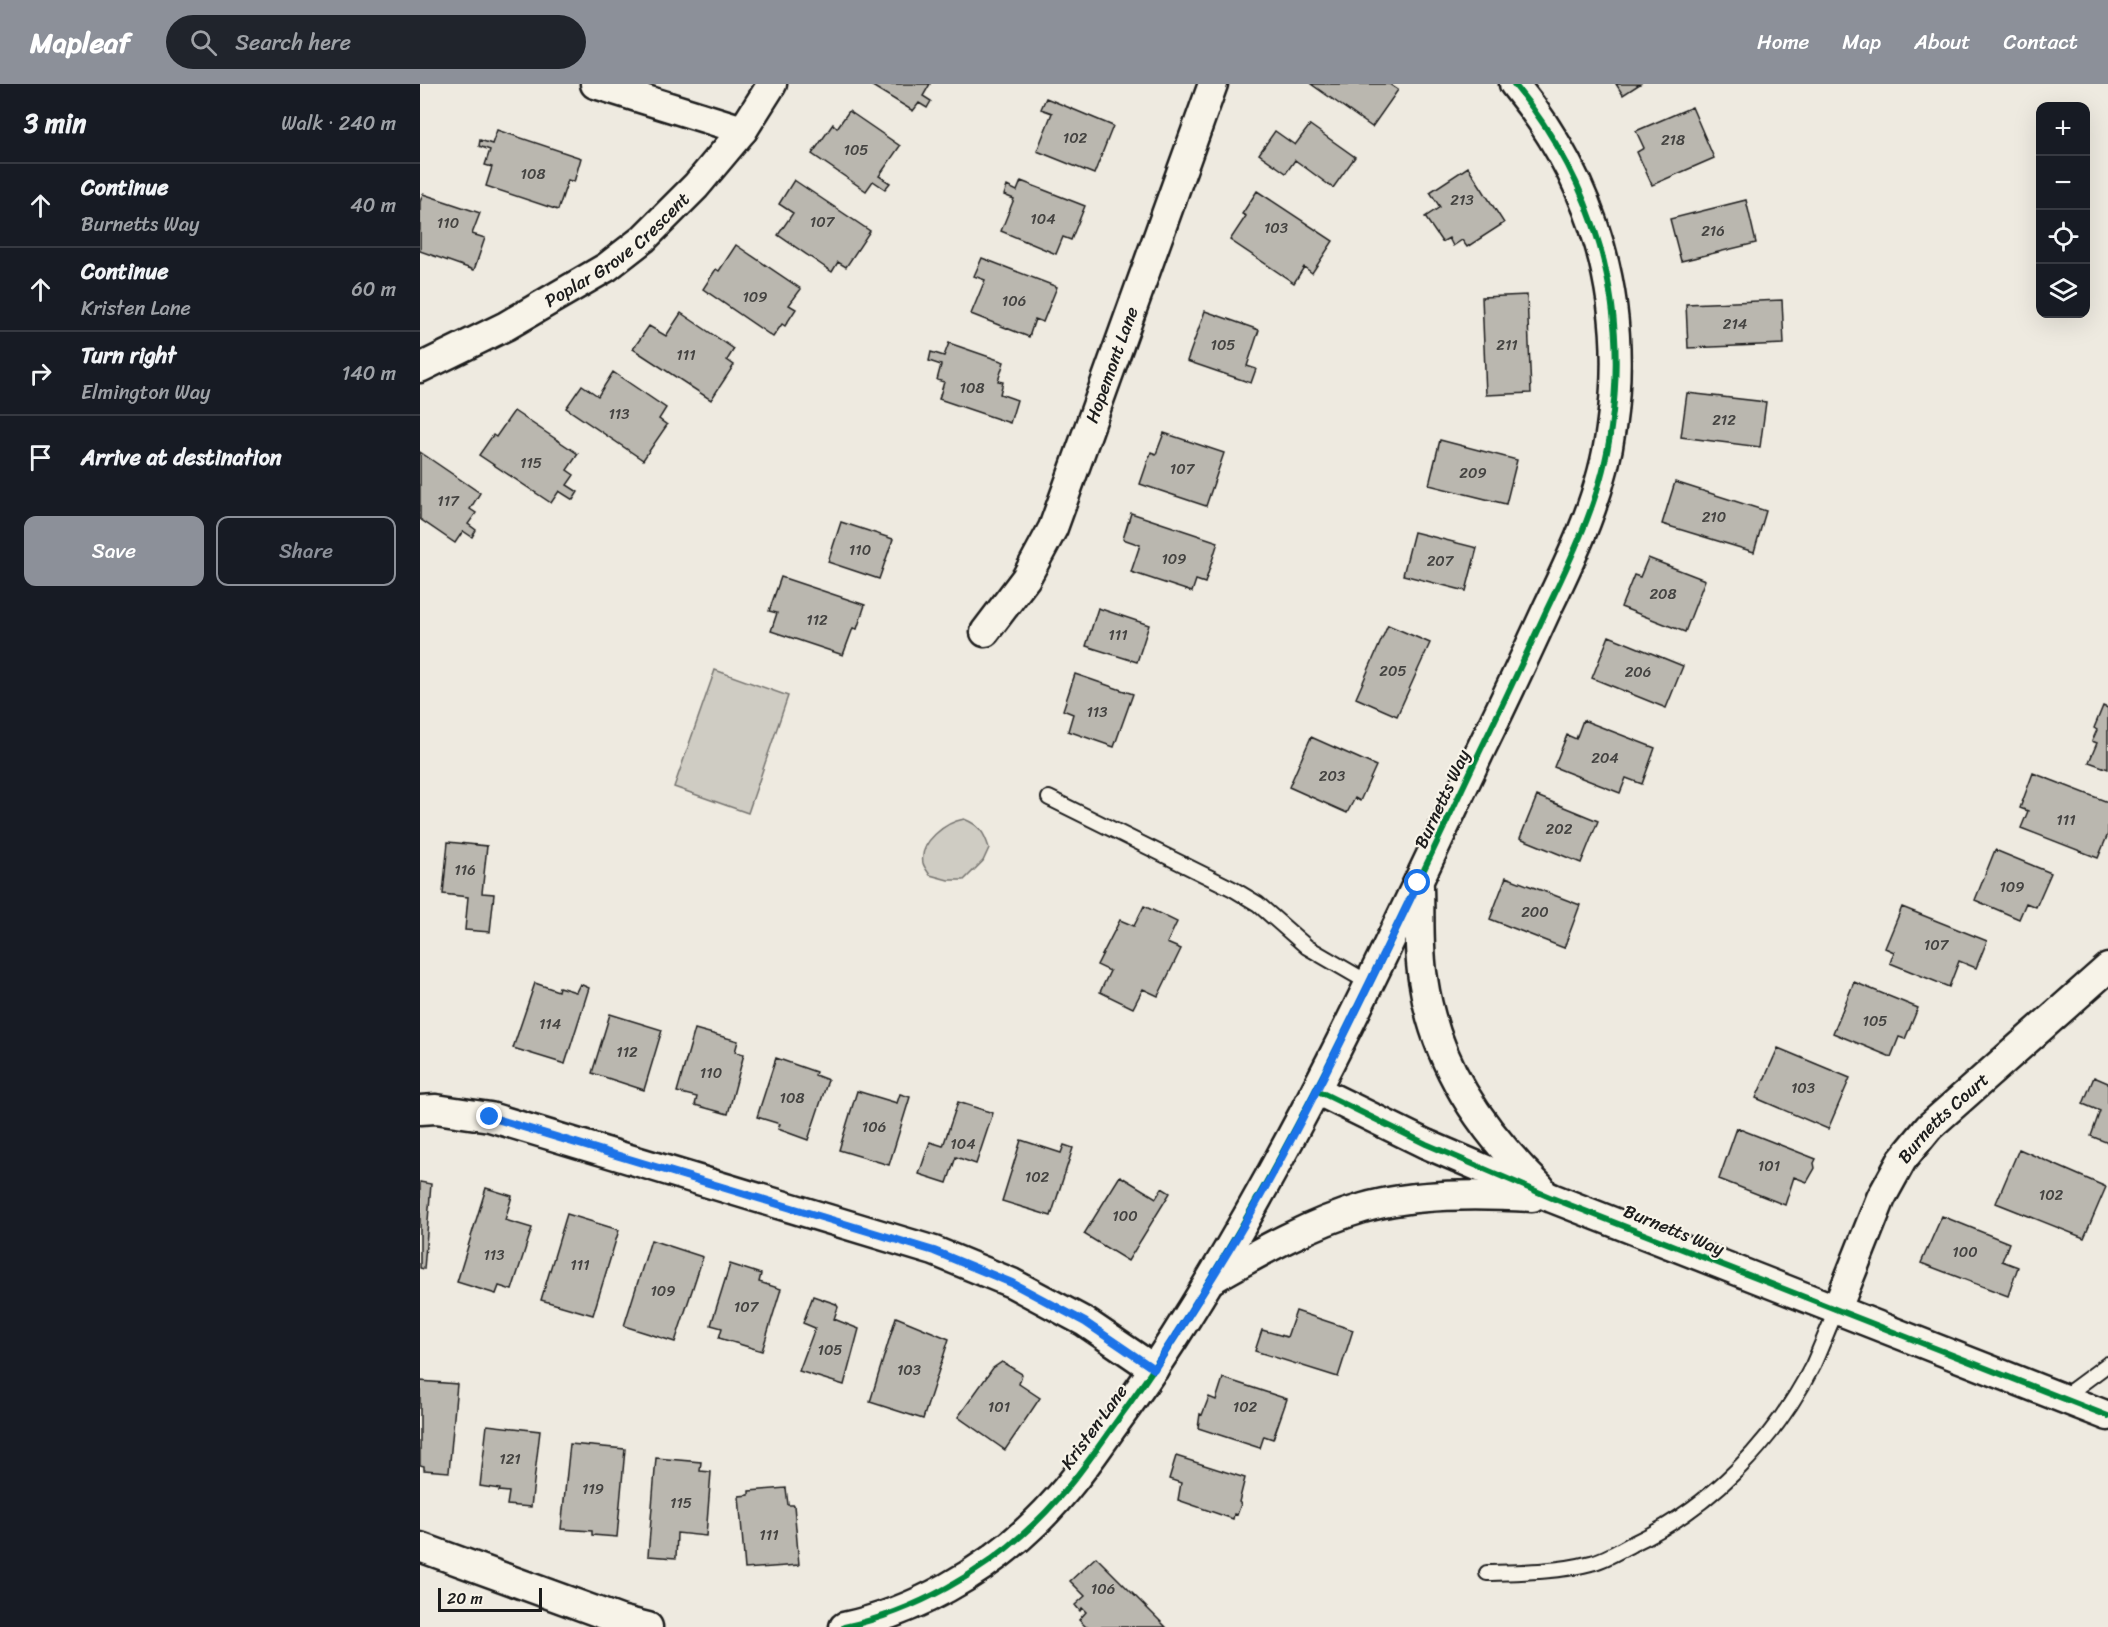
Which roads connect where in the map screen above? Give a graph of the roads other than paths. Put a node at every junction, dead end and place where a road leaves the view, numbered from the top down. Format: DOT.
graph roads {
  1 [pos="595,84"];
  2 [pos="772,84"];
  3 [pos="1212,84"];
  4 [pos="1514,84"];
  5 [pos="743,130"];
  6 [pos="420,368"];
  7 [pos="985,632"];
  8 [pos="1049,798"];
  9 [pos="1418,883"];
  10 [pos="2108,968"];
  11 [pos="1369,983"];
  12 [pos="1316,1090"];
  13 [pos="420,1110"];
  14 [pos="1552,1198"];
  15 [pos="1211,1280"];
  16 [pos="1836,1311"];
  17 [pos="2108,1364"];
  18 [pos="1154,1369"];
  19 [pos="2062,1398"];
  20 [pos="2108,1416"];
  21 [pos="420,1547"];
  22 [pos="1487,1573"];
  23 [pos="648,1627"];
  24 [pos="844,1627"];
  1 -- 5 [label="street"];
  2 -- 5 [label="street, Poplar Grove Crescent"];
  3 -- 7 [label="street, Hopemont Lane"];
  4 -- 9 [label="street, Burnetts Way"];
  5 -- 6 [label="street, Poplar Grove Crescent"];
  8 -- 11 [label="lane"];
  9 -- 11 [label="street, Burnetts Way"];
  9 -- 14 [label="street"];
  10 -- 16 [label="street, Burnetts Court"];
  11 -- 12 [label="street, Burnetts Way"];
  12 -- 14 [label="street, Burnetts Way"];
  12 -- 15 [label="street, Kristen Lane"];
  13 -- 18 [label="street"];
  14 -- 15 [label="street"];
  14 -- 16 [label="street, Burnetts Way"];
  15 -- 18 [label="street, Kristen Lane"];
  16 -- 19 [label="street, Burnetts Way"];
  16 -- 22 [label="lane"];
  17 -- 19 [label="lane"];
  18 -- 24 [label="street, Kristen Lane"];
  19 -- 20 [label="street, Burnetts Way"];
  21 -- 23 [label="street"];
}
